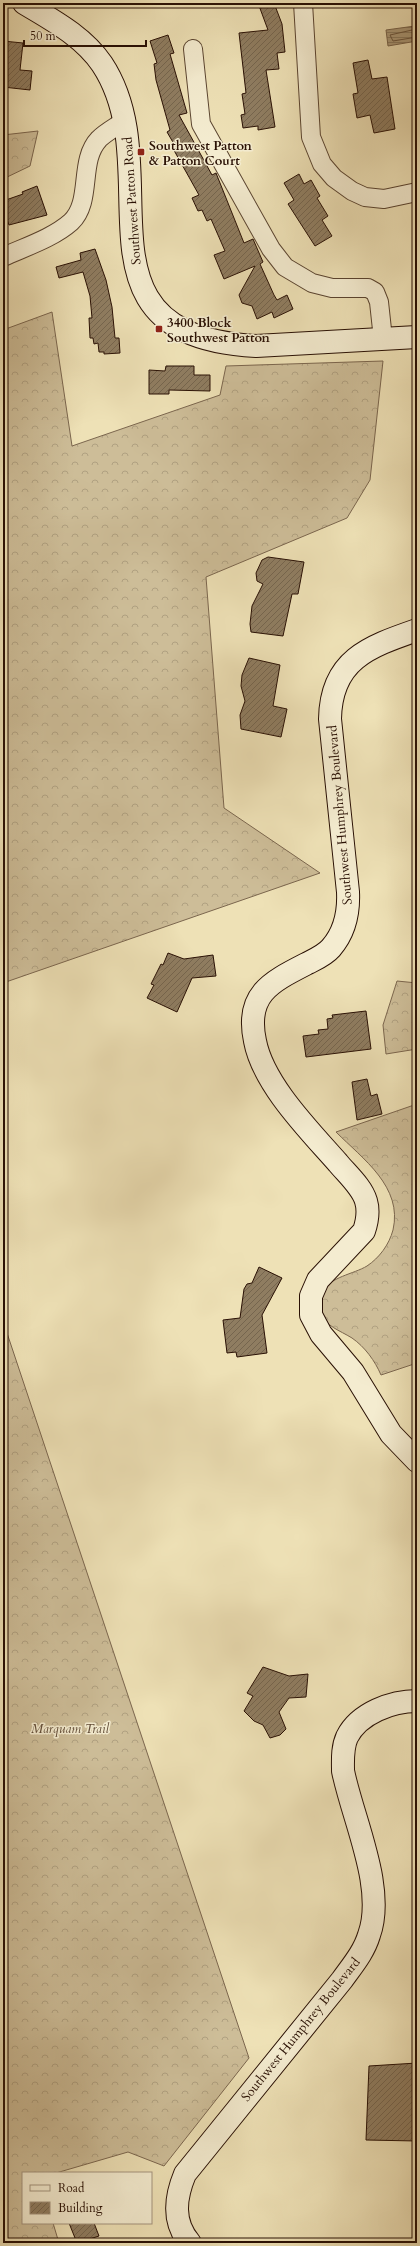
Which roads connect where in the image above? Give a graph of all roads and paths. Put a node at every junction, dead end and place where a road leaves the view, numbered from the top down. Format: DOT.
graph roads {
  1 [pos="24,3"];
  2 [pos="303,3"];
  3 [pos="193,49"];
  4 [pos="124,121"];
  5 [pos="417,192"];
  6 [pos="3,257"];
  7 [pos="417,337"];
  8 [pos="383,339"];
  9 [pos="417,630"];
  10 [pos="417,1461"];
  11 [pos="417,1701"];
  12 [pos="190,2243"];
  1 -- 4 [label="main road, Southwest Patton Road"];
  2 -- 5 [label="street"];
  3 -- 8 [label="street"];
  4 -- 6 [label="street"];
  4 -- 8 [label="main road, Southwest Patton Road"];
  7 -- 8 [label="main road, Southwest Patton Road"];
  9 -- 10 [label="main road, Southwest Humphrey Boulevard"];
  11 -- 12 [label="main road, Southwest Humphrey Boulevard"];
}
